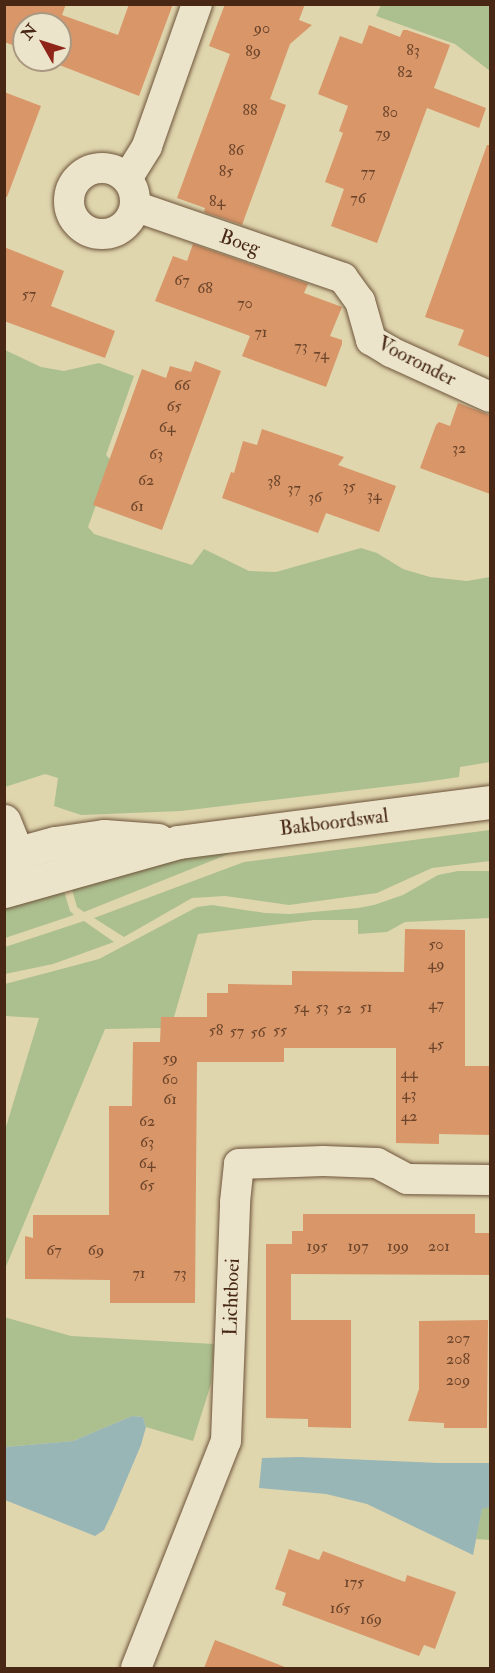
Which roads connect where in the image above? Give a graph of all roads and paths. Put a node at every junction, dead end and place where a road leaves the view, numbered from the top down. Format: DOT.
graph roads {
  1 [pos="197,4"];
  2 [pos="128,177"];
  3 [pos="137,207"];
  4 [pos="343,278"];
  5 [pos="490,397"];
  6 [pos="490,802"];
  7 [pos="4,821"];
  8 [pos="9,873"];
  9 [pos="490,1180"];
  10 [pos="136,1668"];
  1 -- 2 [label="street"];
  2 -- 3 [label="street"];
  2 -- 3 [label="street"];
  3 -- 4 [label="street, Boeg"];
  4 -- 5 [label="street, Vooronder"];
  6 -- 8 [label="main road, Bakboordswal"];
  7 -- 8 [label="main road"];
  9 -- 10 [label="street, Lichtboei"];
}
